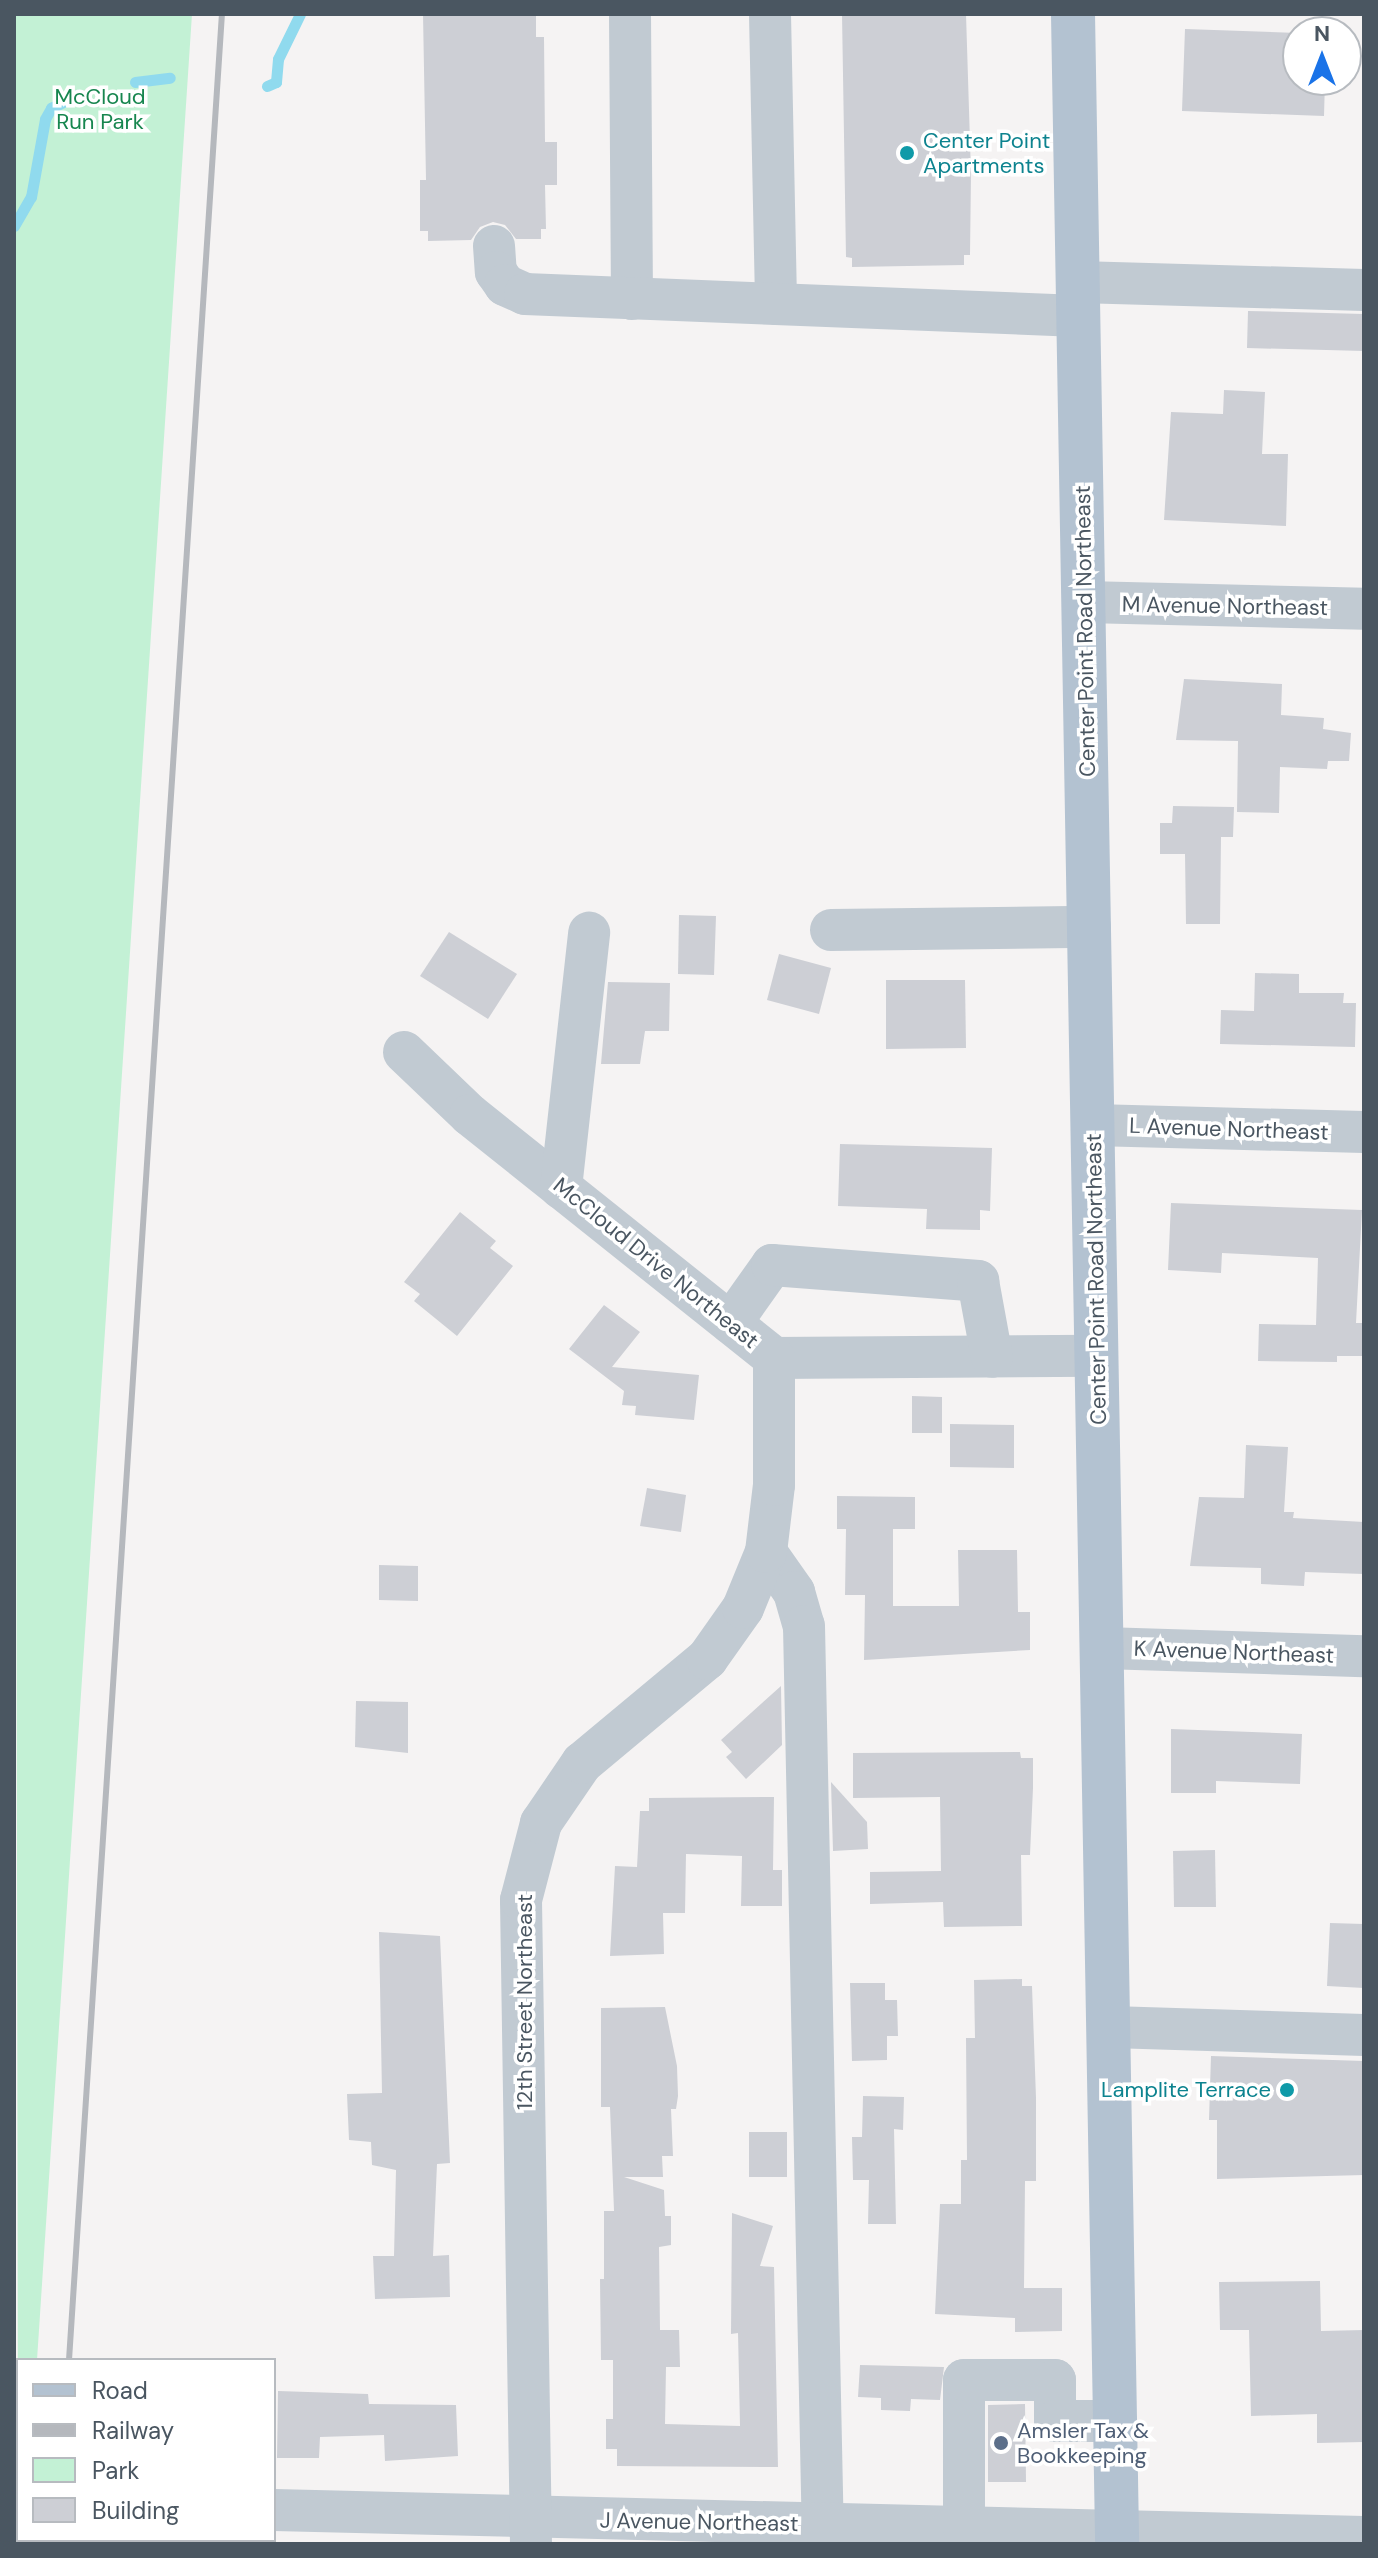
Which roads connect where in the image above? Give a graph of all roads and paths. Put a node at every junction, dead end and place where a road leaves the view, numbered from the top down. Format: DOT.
graph roads {
  1 [pos="630,14"];
  2 [pos="770,14"];
  3 [pos="1073,14"];
  4 [pos="494,246"];
  5 [pos="1364,290"];
  6 [pos="632,299"];
  7 [pos="1079,299"];
  8 [pos="776,304"];
  9 [pos="1085,602"];
  10 [pos="1364,609"];
  11 [pos="1090,927"];
  12 [pos="831,930"];
  13 [pos="589,933"];
  14 [pos="404,1052"];
  15 [pos="1094,1125"];
  16 [pos="1364,1132"];
  17 [pos="561,1188"];
  18 [pos="731,1323"];
  19 [pos="1096,1356"];
  20 [pos="992,1357"];
  21 [pos="774,1358"];
  22 [pos="766,1552"];
  23 [pos="1103,1648"];
  24 [pos="1364,1656"];
  25 [pos="1111,2027"];
  26 [pos="1364,2035"];
  27 [pos="1116,2421"];
  28 [pos="276,2510"];
  29 [pos="964,2527"];
  30 [pos="531,2531"];
  31 [pos="823,2534"];
  32 [pos="1117,2537"];
  33 [pos="1364,2537"];
  1 -- 6 [label="street"];
  2 -- 8 [label="street"];
  3 -- 7 [label="main road, Center Point Road Northeast"];
  4 -- 6 [label="street"];
  5 -- 7 [label="street"];
  6 -- 8 [label="street"];
  7 -- 8 [label="street"];
  7 -- 9 [label="main road, Center Point Road Northeast"];
  9 -- 10 [label="street, M Avenue Northeast"];
  9 -- 11 [label="main road, Center Point Road Northeast"];
  11 -- 12 [label="street"];
  11 -- 15 [label="main road, Center Point Road Northeast"];
  13 -- 17 [label="street"];
  14 -- 17 [label="street, McCloud Drive Northeast"];
  15 -- 16 [label="street, L Avenue Northeast"];
  15 -- 19 [label="main road, Center Point Road Northeast"];
  17 -- 18 [label="street, McCloud Drive Northeast"];
  18 -- 20 [label="street"];
  18 -- 21 [label="street, McCloud Drive Northeast"];
  19 -- 20 [label="street, McCloud Drive Northeast"];
  19 -- 23 [label="main road, Center Point Road Northeast"];
  20 -- 21 [label="street, McCloud Drive Northeast"];
  21 -- 22 [label="street, 12th Street Northeast"];
  22 -- 30 [label="street, 12th Street Northeast"];
  22 -- 31 [label="street"];
  23 -- 24 [label="street, K Avenue Northeast"];
  23 -- 25 [label="main road, Center Point Road Northeast"];
  25 -- 26 [label="street"];
  25 -- 27 [label="main road, Center Point Road Northeast"];
  27 -- 29 [label="street"];
  27 -- 32 [label="main road, Center Point Road Northeast"];
  28 -- 30 [label="street, J Avenue Northeast"];
  29 -- 31 [label="street, J Avenue Northeast"];
  29 -- 32 [label="street, J Avenue Northeast"];
  30 -- 31 [label="street, J Avenue Northeast"];
  32 -- 33 [label="street, J Avenue Northeast"];
}
